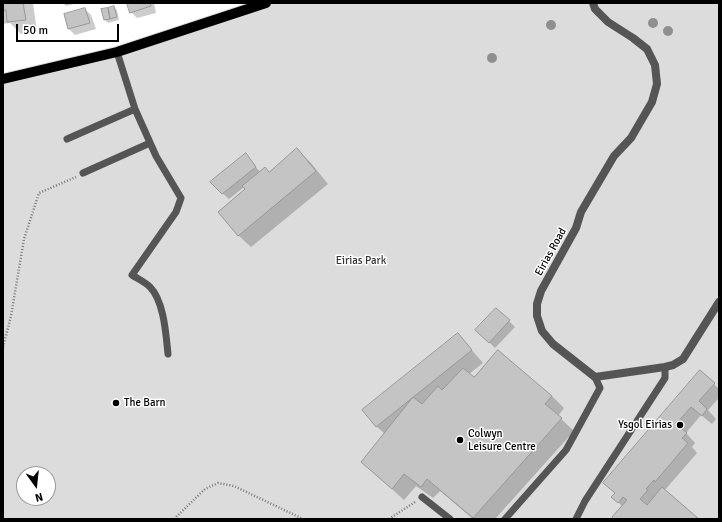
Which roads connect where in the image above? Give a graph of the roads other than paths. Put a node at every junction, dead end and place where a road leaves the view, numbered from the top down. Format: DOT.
graph roads {
  1 [pos="266,3"];
  2 [pos="593,3"];
  3 [pos="117,52"];
  4 [pos="3,79"];
  5 [pos="135,109"];
  6 [pos="67,139"];
  7 [pos="150,143"];
  8 [pos="84,173"];
  9 [pos="719,302"];
  10 [pos="168,354"];
  11 [pos="665,367"];
  12 [pos="595,377"];
  13 [pos="422,497"];
  14 [pos="450,519"];
  15 [pos="505,519"];
  16 [pos="576,519"];
  1 -- 3 [label="main road"];
  2 -- 12 [label="street, Eirias Road"];
  3 -- 4 [label="main road"];
  3 -- 5 [label="lane"];
  5 -- 6 [label="lane"];
  5 -- 7 [label="lane"];
  7 -- 8 [label="lane"];
  7 -- 10 [label="lane"];
  9 -- 11 [label="street"];
  11 -- 12 [label="street"];
  11 -- 16 [label="lane"];
  12 -- 15 [label="lane"];
  13 -- 14 [label="lane"];
}
